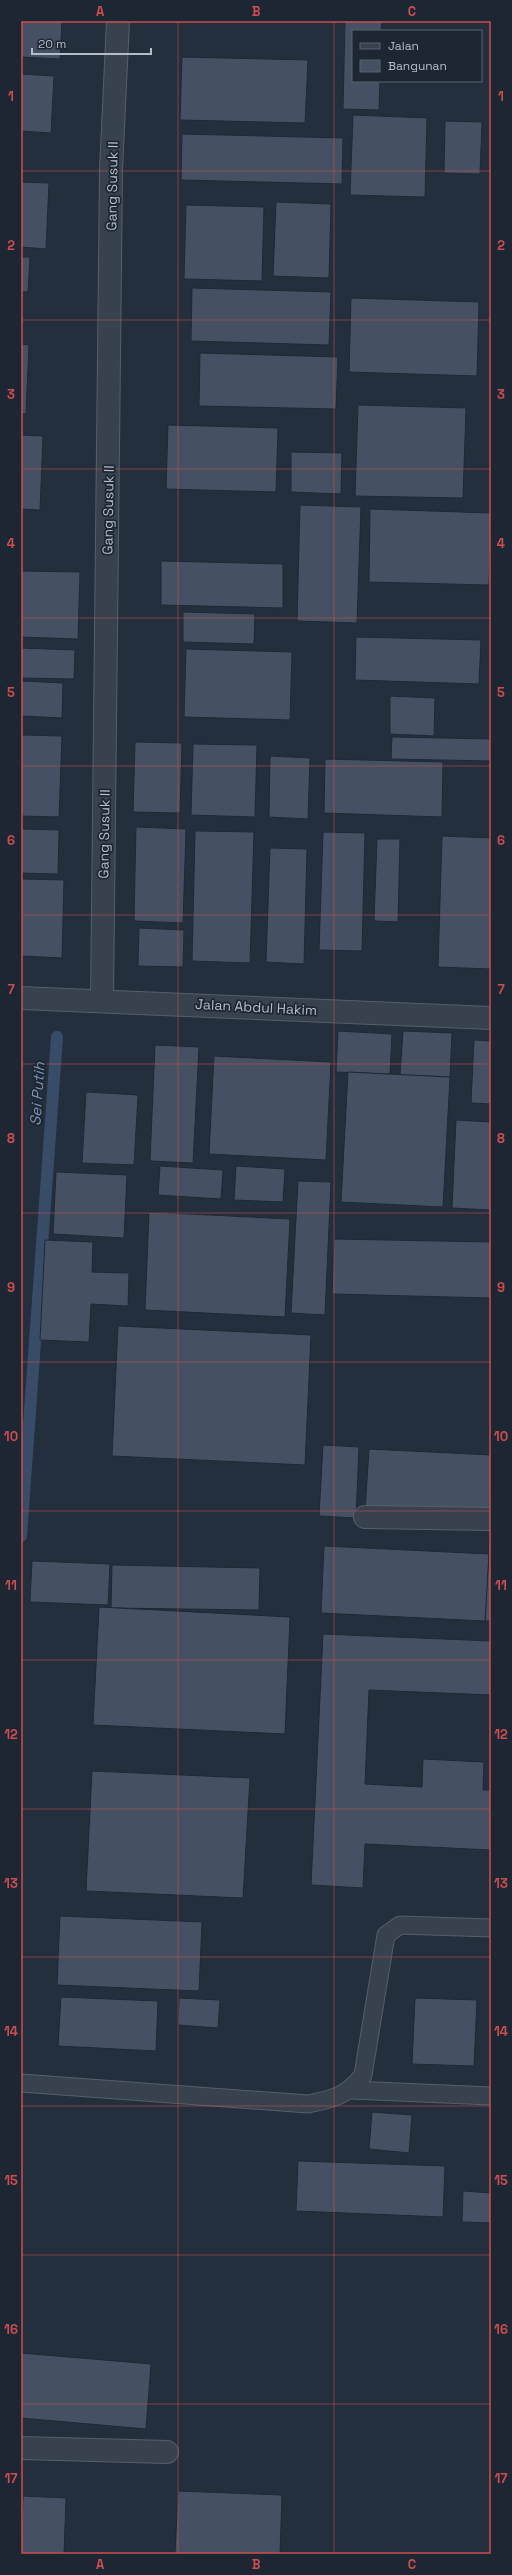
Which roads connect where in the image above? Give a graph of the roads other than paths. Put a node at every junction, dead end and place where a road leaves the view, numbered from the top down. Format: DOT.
graph roads {
  1 [pos="118,21"];
  2 [pos="21,998"];
  3 [pos="102,1000"];
  4 [pos="491,1018"];
  5 [pos="365,1518"];
  6 [pos="491,1519"];
  7 [pos="491,1928"];
  8 [pos="21,2082"];
  9 [pos="352,2090"];
  10 [pos="491,2096"];
  11 [pos="21,2448"];
  12 [pos="167,2452"];
  1 -- 3 [label="street, Gang Susuk II"];
  2 -- 3 [label="street, Jalan Abdul Hakim"];
  3 -- 4 [label="street, Jalan Abdul Hakim"];
  5 -- 6 [label="street"];
  7 -- 9 [label="lane"];
  8 -- 9 [label="lane"];
  9 -- 10 [label="lane"];
  11 -- 12 [label="street"];
}
